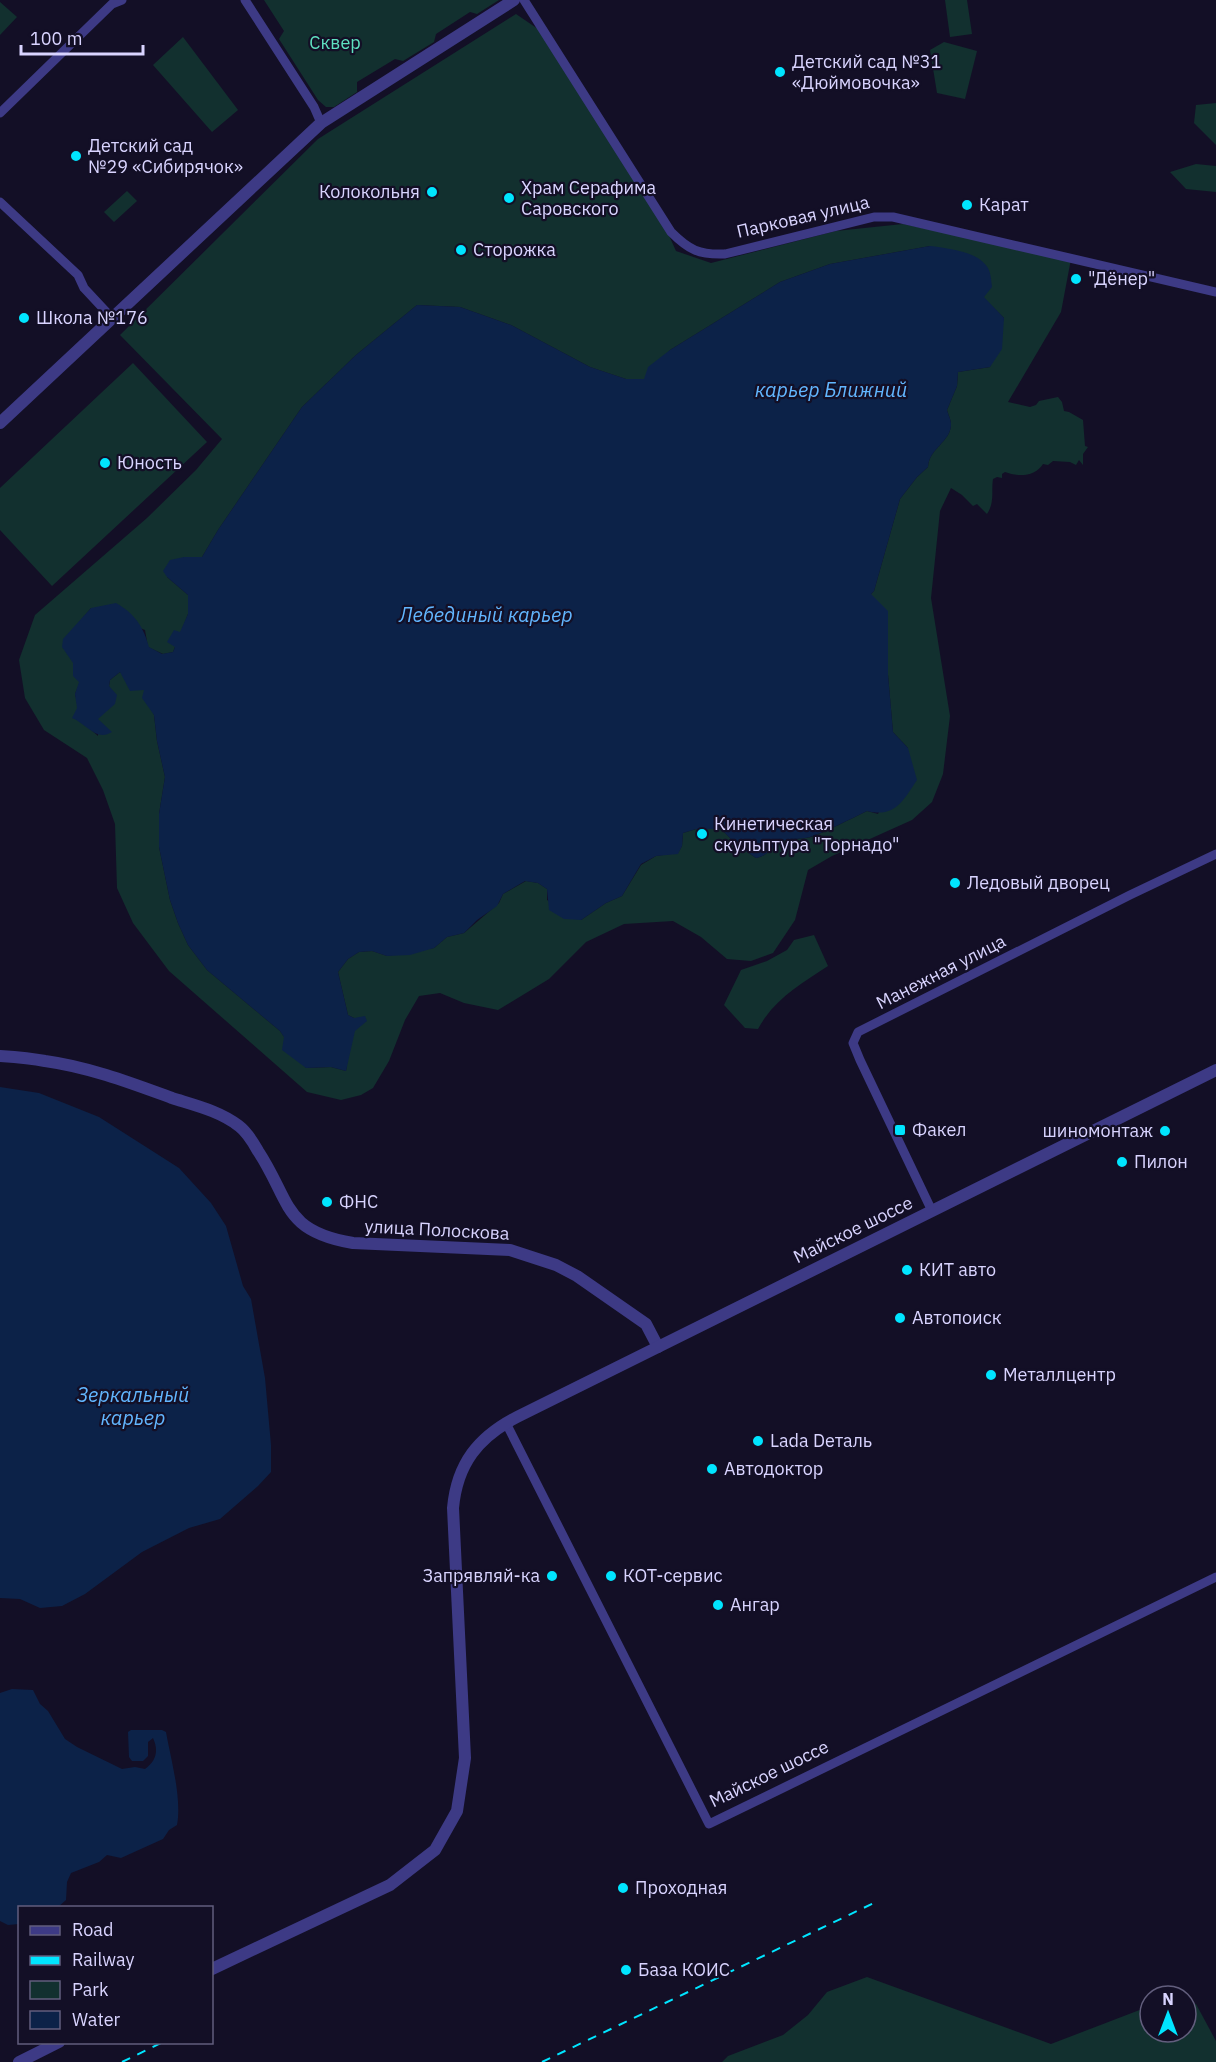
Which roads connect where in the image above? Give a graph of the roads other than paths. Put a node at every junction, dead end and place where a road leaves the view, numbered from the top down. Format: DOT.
graph roads {
  1 [pos="122,0"];
  2 [pos="245,0"];
  3 [pos="514,0"];
  4 [pos="524,0"];
  5 [pos="0,113"];
  6 [pos="321,123"];
  7 [pos="0,202"];
  8 [pos="1216,292"];
  9 [pos="112,318"];
  10 [pos="0,423"];
  11 [pos="1216,854"];
  12 [pos="0,1056"];
  13 [pos="1216,1070"];
  14 [pos="932,1211"];
  15 [pos="658,1347"];
  16 [pos="506,1423"];
  17 [pos="1216,1576"];
  18 [pos="213,1969"];
  19 [pos="57,2044"];
  20 [pos="19,2062"];
  1 -- 5 [label="street"];
  2 -- 6 [label="street"];
  3 -- 6 [label="street"];
  4 -- 8 [label="street, Парковая улица"];
  6 -- 9 [label="street"];
  7 -- 9 [label="street"];
  9 -- 10 [label="street"];
  11 -- 14 [label="street, Манежная улица"];
  12 -- 15 [label="street, улица Полоскова"];
  13 -- 14 [label="street, Майское шоссе"];
  14 -- 15 [label="street, Майское шоссе"];
  15 -- 16 [label="street, Майское шоссе"];
  16 -- 17 [label="street, Майское шоссе"];
  16 -- 18 [label="street, Майское шоссе"];
  19 -- 20 [label="street"];
}
